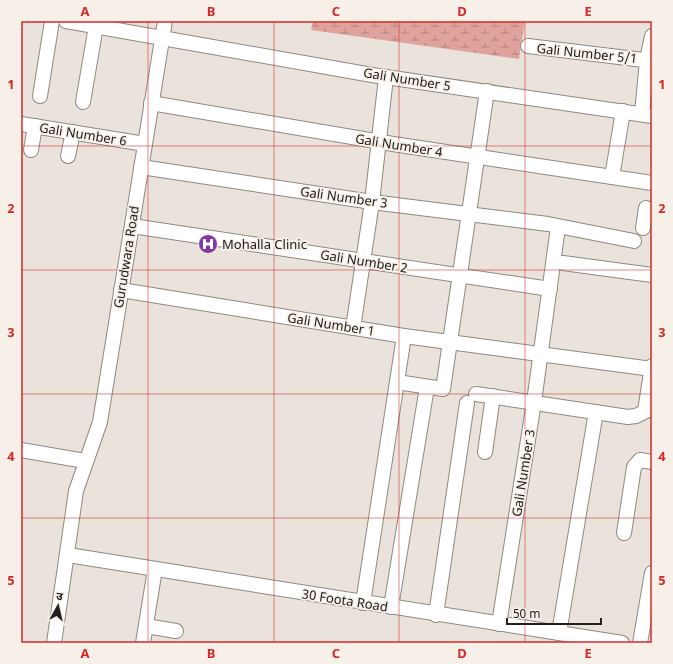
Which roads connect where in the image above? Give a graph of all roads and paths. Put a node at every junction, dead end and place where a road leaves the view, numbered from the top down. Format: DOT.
graph roads {
  1 [pos="52,21"];
  2 [pos="66,21"];
  3 [pos="165,21"];
  4 [pos="96,26"];
  5 [pos="652,36"];
  6 [pos="162,37"];
  7 [pos="528,46"];
  8 [pos="650,60"];
  9 [pos="386,77"];
  10 [pos="487,91"];
  11 [pos="40,96"];
  12 [pos="83,102"];
  13 [pos="151,103"];
  14 [pos="623,111"];
  15 [pos="647,115"];
  16 [pos="21,124"];
  17 [pos="35,126"];
  18 [pos="73,132"];
  19 [pos="379,142"];
  20 [pos="145,144"];
  21 [pos="31,150"];
  22 [pos="68,156"];
  23 [pos="477,157"];
  24 [pos="141,167"];
  25 [pos="612,177"];
  26 [pos="650,183"];
  27 [pos="372,202"];
  28 [pos="646,208"];
  29 [pos="469,214"];
  30 [pos="132,226"];
  31 [pos="553,226"];
  32 [pos="643,228"];
  33 [pos="634,241"];
  34 [pos="363,261"];
  35 [pos="563,263"];
  36 [pos="652,275"];
  37 [pos="460,276"];
  38 [pos="550,289"];
  39 [pos="121,290"];
  40 [pos="353,328"];
  41 [pos="404,336"];
  42 [pos="450,343"];
  43 [pos="541,355"];
  44 [pos="652,366"];
  45 [pos="652,369"];
  46 [pos="397,382"];
  47 [pos="427,388"];
  48 [pos="493,396"];
  49 [pos="534,402"];
  50 [pos="648,409"];
  51 [pos="596,412"];
  52 [pos="21,450"];
  53 [pos="485,452"];
  54 [pos="85,461"];
  55 [pos="652,462"];
  56 [pos="624,533"];
  57 [pos="68,555"];
  58 [pos="155,569"];
  59 [pos="652,572"];
  60 [pos="363,603"];
  61 [pos="391,607"];
  62 [pos="436,615"];
  63 [pos="499,624"];
  64 [pos="146,626"];
  65 [pos="176,631"];
  66 [pos="563,637"];
  67 [pos="600,641"];
  68 [pos="54,643"];
  69 [pos="143,643"];
  70 [pos="622,643"];
  71 [pos="640,643"];
  1 -- 11 [label="street"];
  2 -- 4 [label="street, Gali Number 5"];
  3 -- 6 [label="street, Gurudwara Road"];
  4 -- 6 [label="street, Gali Number 5"];
  4 -- 12 [label="street"];
  5 -- 8 [label="street"];
  6 -- 9 [label="street, Gali Number 5"];
  6 -- 13 [label="street, Gurudwara Road"];
  7 -- 8 [label="street, Gali Number 5/1"];
  8 -- 15 [label="street"];
  9 -- 10 [label="street, Gali Number 5"];
  9 -- 19 [label="street"];
  10 -- 14 [label="street, Gali Number 5"];
  10 -- 23 [label="street"];
  13 -- 19 [label="street, Gali Number 4"];
  13 -- 20 [label="street, Gurudwara Road"];
  14 -- 15 [label="street, Gali Number 5"];
  14 -- 25 [label="street"];
  16 -- 17 [label="street, Gali Number 6"];
  17 -- 18 [label="street, Gali Number 6"];
  17 -- 21 [label="street"];
  18 -- 20 [label="street, Gali Number 6"];
  18 -- 22 [label="street"];
  19 -- 23 [label="street, Gali Number 4"];
  19 -- 27 [label="street"];
  20 -- 24 [label="street, Gurudwara Road"];
  23 -- 25 [label="street, Gali Number 4"];
  23 -- 29 [label="street"];
  24 -- 27 [label="street, Gali Number 3"];
  24 -- 30 [label="street, Gurudwara Road"];
  25 -- 26 [label="street, Gali Number 4"];
  27 -- 29 [label="street, Gali Number 3"];
  27 -- 34 [label="street"];
  28 -- 32 [label="street"];
  29 -- 31 [label="street, Gali Number 3"];
  29 -- 37 [label="street"];
  30 -- 34 [label="street, Gali Number 2"];
  30 -- 39 [label="street, Gurudwara Road"];
  31 -- 33 [label="street"];
  31 -- 38 [label="street, Gali Number 3"];
  34 -- 37 [label="street, Gali Number 2"];
  34 -- 40 [label="street"];
  35 -- 36 [label="street"];
  37 -- 38 [label="street, Gali Number 2"];
  37 -- 42 [label="street"];
  38 -- 43 [label="street, Gali Number 3"];
  39 -- 40 [label="street, Gali Number 1"];
  39 -- 54 [label="street, Gurudwara Road"];
  40 -- 41 [label="street, Gali Number 1"];
  41 -- 42 [label="street, Gali Number 1"];
  41 -- 46 [label="street"];
  42 -- 43 [label="street, Gali Number 1"];
  42 -- 47 [label="street"];
  43 -- 45 [label="street, Gali Number 1"];
  43 -- 49 [label="street, Gali Number 3"];
  44 -- 45 [label="street"];
  45 -- 50 [label="street"];
  46 -- 47 [label="street"];
  46 -- 60 [label="street"];
  47 -- 61 [label="street"];
  48 -- 49 [label="street"];
  48 -- 53 [label="street"];
  48 -- 62 [label="street"];
  49 -- 51 [label="street"];
  49 -- 63 [label="street, Gali Number 3"];
  50 -- 51 [label="street"];
  51 -- 66 [label="street"];
  52 -- 54 [label="street"];
  54 -- 57 [label="street, Gurudwara Road"];
  55 -- 56 [label="street"];
  57 -- 58 [label="street, 30 Foota Road"];
  57 -- 68 [label="street, Gurudwara Road"];
  58 -- 60 [label="street, 30 Foota Road"];
  58 -- 64 [label="street"];
  59 -- 71 [label="street"];
  60 -- 61 [label="street, 30 Foota Road"];
  61 -- 62 [label="street, 30 Foota Road"];
  62 -- 63 [label="street, 30 Foota Road"];
  63 -- 66 [label="street, 30 Foota Road"];
  64 -- 65 [label="street"];
  64 -- 69 [label="street"];
  66 -- 67 [label="street, 30 Foota Road"];
  67 -- 70 [label="street, 30 Foota Road"];
}
